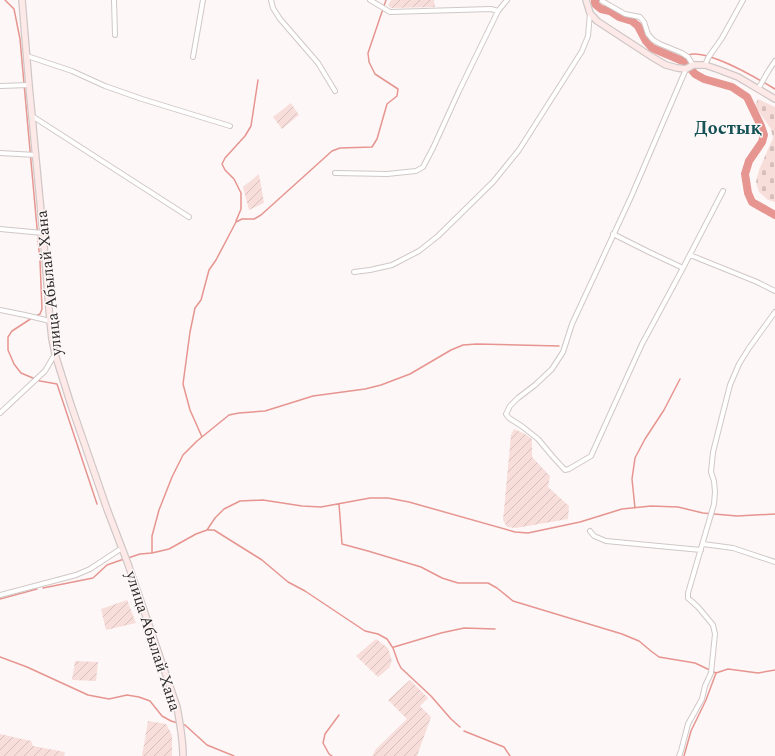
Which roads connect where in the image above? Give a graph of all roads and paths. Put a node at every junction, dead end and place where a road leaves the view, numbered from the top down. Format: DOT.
graph roads {
  1 [pos="22,0"];
  2 [pos="114,0"];
  3 [pos="203,0"];
  4 [pos="271,0"];
  5 [pos="370,0"];
  6 [pos="507,0"];
  7 [pos="586,0"];
  8 [pos="743,0"];
  9 [pos="602,1"];
  10 [pos="498,11"];
  11 [pos="590,13"];
  12 [pos="115,35"];
  13 [pos="27,56"];
  14 [pos="193,57"];
  15 [pos="775,61"];
  16 [pos="693,65"];
  17 [pos="705,65"];
  18 [pos="686,69"];
  19 [pos="29,85"];
  20 [pos="0,86"];
  21 [pos="758,89"];
  22 [pos="335,91"];
  23 [pos="775,99"];
  24 [pos="32,116"];
  25 [pos="230,126"];
  26 [pos="0,153"];
  27 [pos="36,155"];
  28 [pos="335,173"];
  29 [pos="723,191"];
  30 [pos="189,217"];
  31 [pos="0,229"];
  32 [pos="43,233"];
  33 [pos="613,234"];
  34 [pos="690,255"];
  35 [pos="683,268"];
  36 [pos="354,272"];
  37 [pos="775,291"];
  38 [pos="0,310"];
  39 [pos="775,312"];
  40 [pos="50,322"];
  41 [pos="55,354"];
  42 [pos="0,413"];
  43 [pos="590,531"];
  44 [pos="703,544"];
  45 [pos="122,548"];
  46 [pos="701,550"];
  47 [pos="775,562"];
  48 [pos="0,595"];
  49 [pos="182,756"];
  50 [pos="679,756"];
  1 -- 13 [label="main road, улица Абылай Хана"];
  2 -- 12 [label="street"];
  3 -- 14 [label="street"];
  4 -- 22 [label="street"];
  5 -- 10 [label="street"];
  6 -- 10 [label="street"];
  7 -- 11 [label="main road"];
  8 -- 17 [label="street"];
  9 -- 16 [label="street"];
  10 -- 28 [label="street"];
  11 -- 18 [label="main road"];
  11 -- 36 [label="street"];
  13 -- 19 [label="main road, улица Абылай Хана"];
  13 -- 25 [label="street"];
  15 -- 21 [label="street"];
  16 -- 17 [label="main road"];
  16 -- 18 [label="main road"];
  17 -- 21 [label="main road"];
  18 -- 33 [label="street"];
  19 -- 20 [label="street"];
  19 -- 24 [label="main road, улица Абылай Хана"];
  21 -- 23 [label="main road"];
  24 -- 27 [label="main road, улица Абылай Хана"];
  24 -- 30 [label="street"];
  26 -- 27 [label="street"];
  27 -- 32 [label="main road, улица Абылай Хана"];
  29 -- 34 [label="street"];
  31 -- 32 [label="street"];
  32 -- 40 [label="main road, улица Абылай Хана"];
  33 -- 35 [label="street"];
  33 -- 35 [label="street"];
  34 -- 35 [label="street"];
  34 -- 37 [label="street"];
  38 -- 40 [label="street"];
  39 -- 44 [label="street"];
  40 -- 41 [label="main road, улица Абылай Хана"];
  41 -- 42 [label="street"];
  41 -- 45 [label="main road, улица Абылай Хана"];
  43 -- 46 [label="street"];
  44 -- 46 [label="street"];
  44 -- 47 [label="street"];
  45 -- 48 [label="street"];
  45 -- 49 [label="main road, улица Абылай Хана"];
  46 -- 50 [label="street"];
}
